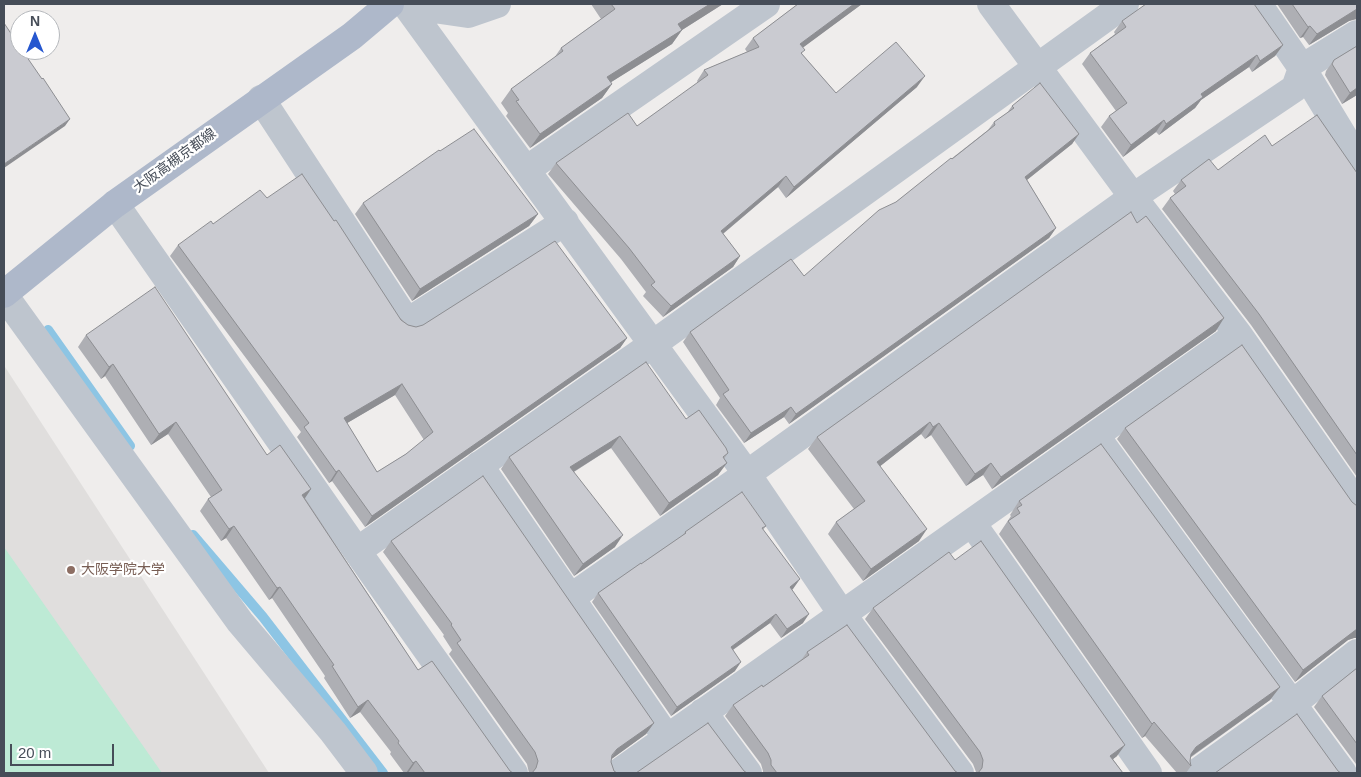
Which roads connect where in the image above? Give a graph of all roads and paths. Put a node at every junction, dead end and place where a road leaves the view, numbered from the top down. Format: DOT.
graph roads {
  1 [pos="401,4"];
  2 [pos="497,4"];
  3 [pos="766,4"];
  4 [pos="991,4"];
  5 [pos="1125,4"];
  6 [pos="1258,4"];
  7 [pos="1357,34"];
  8 [pos="1037,67"];
  9 [pos="1302,68"];
  10 [pos="261,99"];
  11 [pos="1357,159"];
  12 [pos="526,170"];
  13 [pos="1134,197"];
  14 [pos="115,204"];
  15 [pos="565,222"];
  16 [pos="4,294"];
  17 [pos="1238,334"];
  18 [pos="653,344"];
  19 [pos="1095,435"];
  20 [pos="480,465"];
  21 [pos="747,474"];
  22 [pos="1357,504"];
  23 [pos="972,523"];
  24 [pos="357,551"];
  25 [pos="570,598"];
  26 [pos="842,614"];
  27 [pos="1357,653"];
  28 [pos="1292,704"];
  29 [pos="703,712"];
  30 [pos="667,738"];
  31 [pos="364,773"];
  32 [pos="514,773"];
  33 [pos="618,773"];
  34 [pos="748,773"];
  35 [pos="960,773"];
  36 [pos="1148,773"];
  37 [pos="1196,773"];
  38 [pos="1343,773"];
  1 -- 2 [label="street"];
  1 -- 10 [label="main road, 大阪高槻京都線"];
  1 -- 12 [label="street"];
  3 -- 12 [label="street"];
  4 -- 8 [label="street"];
  5 -- 8 [label="street"];
  6 -- 9 [label="street"];
  7 -- 9 [label="street"];
  8 -- 13 [label="street"];
  8 -- 18 [label="street"];
  9 -- 11 [label="street"];
  9 -- 13 [label="street"];
  10 -- 14 [label="main road, 大阪高槻京都線"];
  10 -- 15 [label="street"];
  12 -- 15 [label="street"];
  13 -- 17 [label="street"];
  13 -- 21 [label="street"];
  14 -- 16 [label="main road, 大阪高槻京都線"];
  14 -- 24 [label="street"];
  15 -- 18 [label="street"];
  16 -- 31 [label="street"];
  17 -- 19 [label="street"];
  17 -- 22 [label="street"];
  18 -- 20 [label="street"];
  18 -- 21 [label="street"];
  19 -- 23 [label="street"];
  19 -- 28 [label="street"];
  20 -- 24 [label="street"];
  20 -- 25 [label="street"];
  21 -- 25 [label="street"];
  21 -- 26 [label="street"];
  23 -- 26 [label="street"];
  23 -- 36 [label="street"];
  24 -- 32 [label="street"];
  25 -- 30 [label="street"];
  26 -- 29 [label="street"];
  26 -- 35 [label="street"];
  27 -- 28 [label="street"];
  28 -- 37 [label="street"];
  28 -- 38 [label="street"];
  29 -- 30 [label="street"];
  29 -- 34 [label="street"];
  30 -- 33 [label="street"];
}
